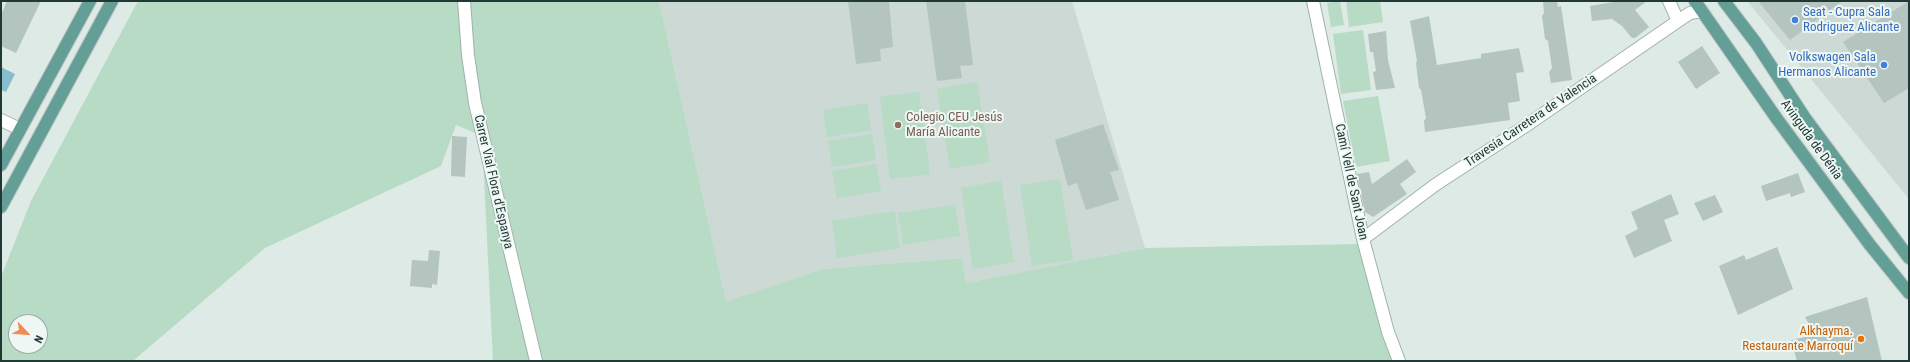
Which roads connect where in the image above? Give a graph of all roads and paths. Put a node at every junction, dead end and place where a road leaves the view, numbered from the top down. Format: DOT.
graph roads {
  1 [pos="90,1"];
  2 [pos="112,1"];
  3 [pos="464,1"];
  4 [pos="1313,1"];
  5 [pos="1669,1"];
  6 [pos="1725,1"];
  7 [pos="1698,6"];
  8 [pos="1678,21"];
  9 [pos="1,120"];
  10 [pos="20,129"];
  11 [pos="1,165"];
  12 [pos="1,207"];
  13 [pos="1363,239"];
  14 [pos="1909,258"];
  15 [pos="1909,293"];
  16 [pos="536,361"];
  17 [pos="1399,361"];
  1 -- 10 [label="main road"];
  2 -- 12 [label="main road"];
  3 -- 16 [label="street, Carrer Vial Flora d'Espanya"];
  4 -- 13 [label="street, Camí Vell de Sant Joan"];
  5 -- 8 [label="street"];
  6 -- 14 [label="main road, Avinguda de Dénia"];
  7 -- 8 [label="street, Travesía Carretera de Valencia"];
  7 -- 15 [label="main road, Avinguda de Dénia"];
  8 -- 13 [label="street, Travesía Carretera de Valencia"];
  9 -- 10 [label="street"];
  10 -- 11 [label="main road"];
  13 -- 17 [label="street, Camí Vell de Sant Joan"];
}
